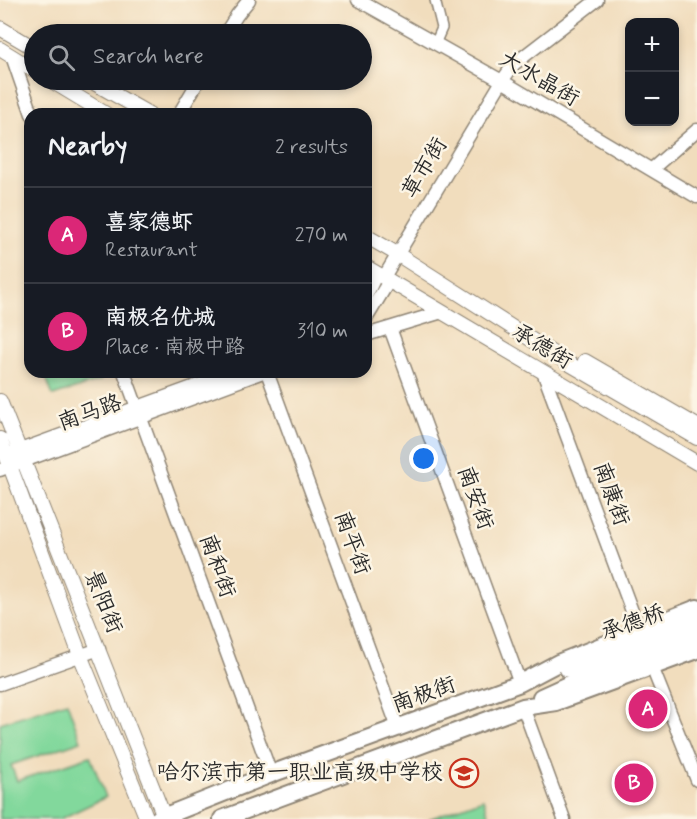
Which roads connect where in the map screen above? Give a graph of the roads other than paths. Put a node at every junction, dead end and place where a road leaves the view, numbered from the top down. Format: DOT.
graph roads {
  1 [pos="249,0"];
  2 [pos="435,0"];
  3 [pos="597,0"];
  4 [pos="363,1"];
  5 [pos="231,24"];
  6 [pos="0,28"];
  7 [pos="24,42"];
  8 [pos="435,44"];
  9 [pos="6,53"];
  10 [pos="24,64"];
  11 [pos="502,81"];
  12 [pos="66,90"];
  13 [pos="107,90"];
  14 [pos="193,90"];
  15 [pos="29,108"];
  16 [pos="96,108"];
  17 [pos="138,108"];
  18 [pos="183,108"];
  19 [pos="697,130"];
  20 [pos="652,169"];
  21 [pos="697,197"];
  22 [pos="372,240"];
  23 [pos="397,254"];
  24 [pos="379,274"];
  25 [pos="372,298"];
  26 [pos="471,301"];
  27 [pos="442,312"];
  28 [pos="390,328"];
  29 [pos="372,334"];
  30 [pos="543,372"];
  31 [pos="126,378"];
  32 [pos="220,378"];
  33 [pos="246,378"];
  34 [pos="267,378"];
  35 [pos="0,401"];
  36 [pos="138,412"];
  37 [pos="697,426"];
  38 [pos="697,438"];
  39 [pos="0,439"];
  40 [pos="10,460"];
  41 [pos="697,463"];
  42 [pos="697,608"];
  43 [pos="697,623"];
  44 [pos="639,630"];
  45 [pos="697,636"];
  46 [pos="99,649"];
  47 [pos="697,650"];
  48 [pos="80,655"];
  49 [pos="652,666"];
  50 [pos="585,671"];
  51 [pos="520,683"];
  52 [pos="0,684"];
  53 [pos="523,707"];
  54 [pos="398,728"];
  55 [pos="271,774"];
  56 [pos="697,780"];
  57 [pos="162,818"];
  58 [pos="147,819"];
  59 [pos="222,819"];
  60 [pos="564,819"];
  1 -- 5 [label="street"];
  2 -- 8 [label="street"];
  3 -- 11 [label="street, 草市街"];
  4 -- 8 [label="street, 大水晶街"];
  6 -- 7 [label="main road"];
  8 -- 11 [label="street, 大水晶街"];
  9 -- 10 [label="main road"];
  9 -- 15 [label="street"];
  11 -- 20 [label="street, 大水晶街"];
  11 -- 23 [label="street, 草市街"];
  12 -- 16 [label="main road"];
  13 -- 17 [label="main road"];
  14 -- 18 [label="street"];
  19 -- 20 [label="street"];
  20 -- 21 [label="street, 大水晶街"];
  22 -- 23 [label="main road"];
  23 -- 24 [label="street, 草市街"];
  23 -- 26 [label="main road"];
  24 -- 25 [label="street"];
  24 -- 27 [label="main road, 承德街"];
  26 -- 37 [label="main road"];
  26 -- 38 [label="main road"];
  27 -- 28 [label="street"];
  27 -- 30 [label="main road, 承德街"];
  28 -- 29 [label="street"];
  28 -- 51 [label="street, 南安街"];
  30 -- 41 [label="main road, 承德街"];
  30 -- 44 [label="street, 南康街"];
  31 -- 36 [label="street, 南和街"];
  32 -- 36 [label="street, 南马路"];
  33 -- 36 [label="street, 南马路"];
  34 -- 54 [label="street, 南平街"];
  35 -- 40 [label="main road, 景阳街"];
  36 -- 40 [label="street, 南马路"];
  36 -- 55 [label="street, 南和街"];
  39 -- 40 [label="main road, 景阳街"];
  40 -- 46 [label="main road, 景阳街"];
  40 -- 48 [label="main road, 景阳街"];
  42 -- 44 [label="highway, 南极街"];
  43 -- 50 [label="highway, 承德桥"];
  44 -- 51 [label="highway, 南极街"];
  45 -- 50 [label="highway, 承德桥"];
  46 -- 48 [label="street"];
  46 -- 57 [label="main road, 景阳街"];
  47 -- 49 [label="highway, 南极街"];
  48 -- 52 [label="street"];
  48 -- 58 [label="main road, 景阳街"];
  49 -- 53 [label="highway, 南极街"];
  49 -- 56 [label="street"];
  50 -- 51 [label="highway"];
  50 -- 53 [label="highway"];
  51 -- 54 [label="highway, 南极街"];
  53 -- 59 [label="highway, 南极街"];
  53 -- 60 [label="street"];
  54 -- 55 [label="highway, 南极街"];
  55 -- 57 [label="highway, 南极街"];
}
